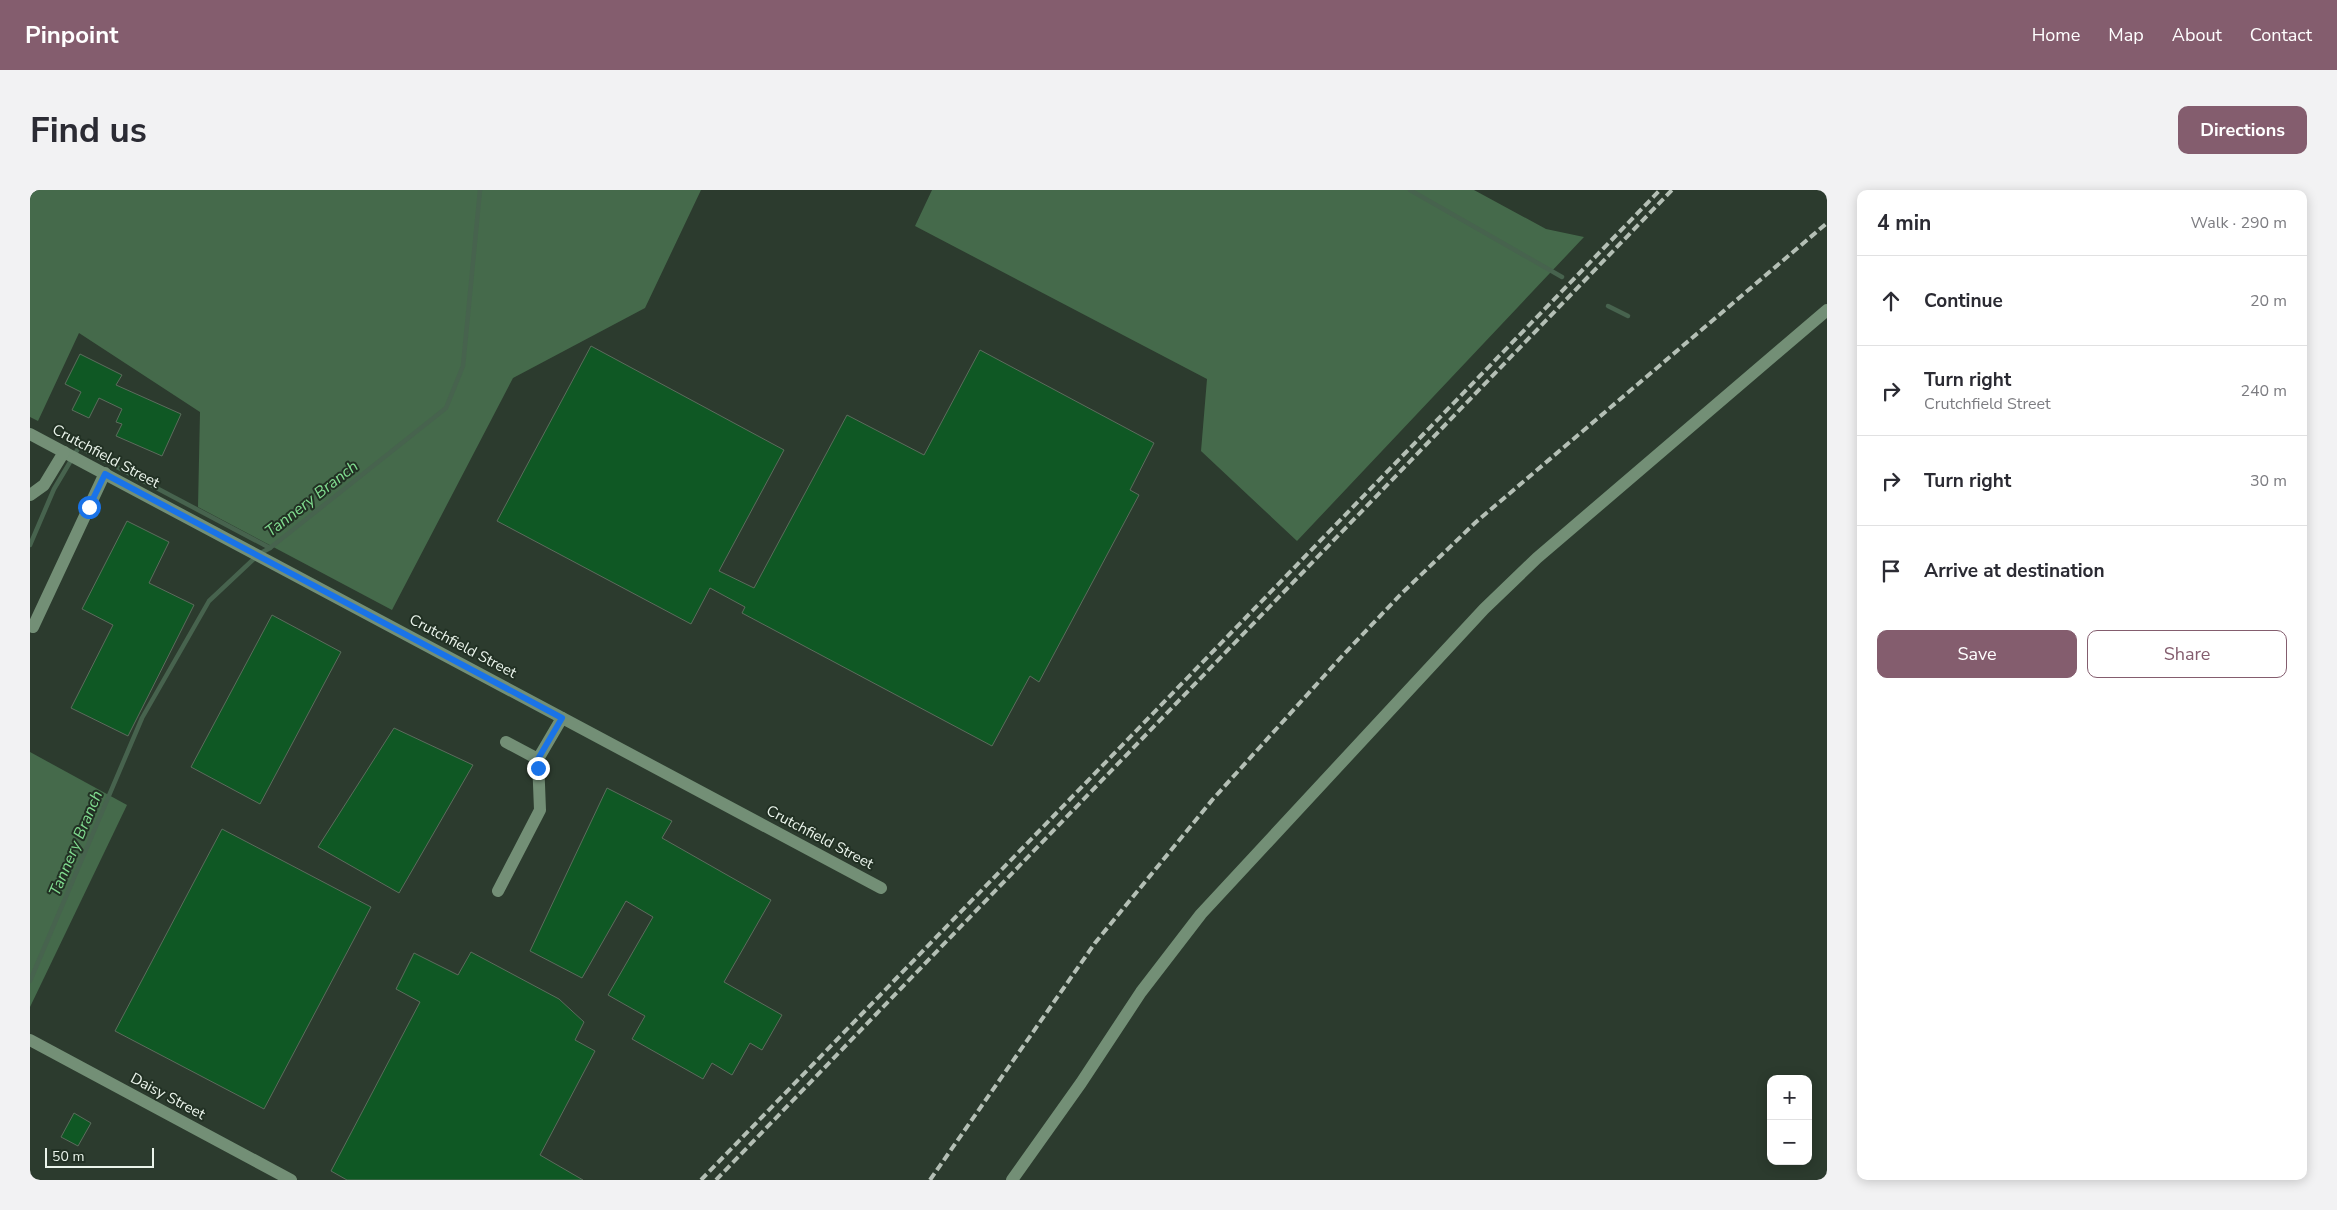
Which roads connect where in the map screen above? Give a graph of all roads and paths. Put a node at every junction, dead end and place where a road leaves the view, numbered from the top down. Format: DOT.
graph roads {
  1 [pos="1827,310"];
  2 [pos="30,434"];
  3 [pos="64,452"];
  4 [pos="105,474"];
  5 [pos="30,495"];
  6 [pos="33,627"];
  7 [pos="562,718"];
  8 [pos="506,742"];
  9 [pos="538,759"];
  10 [pos="880,888"];
  11 [pos="498,891"];
  12 [pos="30,1040"];
  13 [pos="270,1175"];
  14 [pos="292,1180"];
  15 [pos="1012,1180"];
  1 -- 15 [label="street"];
  2 -- 3 [label="street, Crutchfield Street"];
  3 -- 4 [label="street, Crutchfield Street"];
  3 -- 5 [label="street"];
  4 -- 6 [label="street"];
  4 -- 7 [label="street, Crutchfield Street"];
  7 -- 9 [label="street"];
  7 -- 10 [label="street, Crutchfield Street"];
  8 -- 9 [label="street"];
  9 -- 11 [label="street"];
  12 -- 13 [label="street, Daisy Street"];
  13 -- 14 [label="street, Daisy Street"];
}
